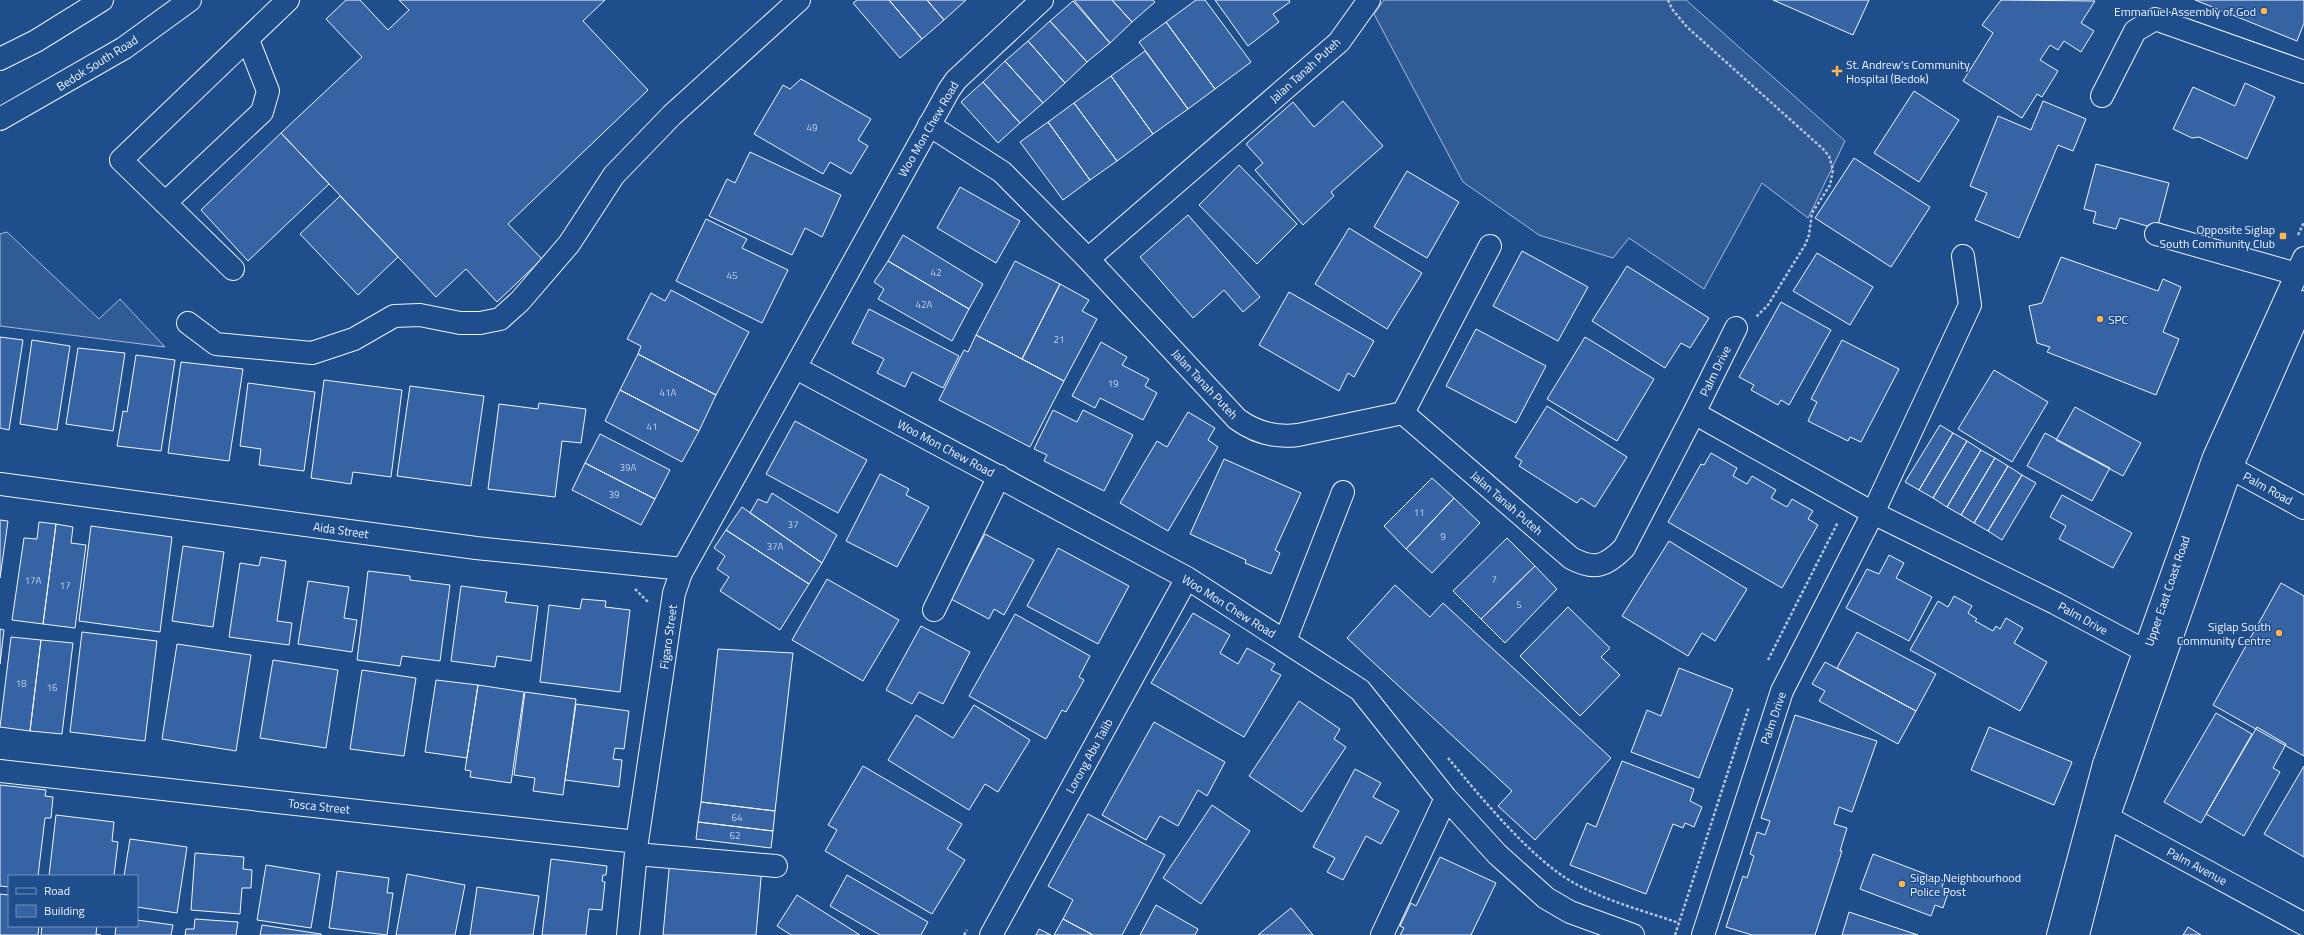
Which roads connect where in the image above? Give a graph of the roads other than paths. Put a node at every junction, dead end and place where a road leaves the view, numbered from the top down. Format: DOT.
graph roads {
  1 [pos="102,0"];
  2 [pos="190,0"];
  3 [pos="288,0"];
  4 [pos="799,0"];
  5 [pos="1042,0"];
  6 [pos="1369,0"];
  7 [pos="248,40"];
  8 [pos="0,59"];
  9 [pos="2304,72"];
  10 [pos="2102,96"];
  11 [pos="0,119"];
  12 [pos="929,125"];
  13 [pos="165,203"];
  14 [pos="2156,234"];
  15 [pos="1490,246"];
  16 [pos="1963,256"];
  17 [pos="1088,258"];
  18 [pos="2300,266"];
  19 [pos="233,269"];
  20 [pos="2304,302"];
  21 [pos="188,323"];
  22 [pos="1736,328"];
  23 [pos="796,368"];
  24 [pos="1402,413"];
  25 [pos="1694,413"];
  26 [pos="2231,468"];
  27 [pos="999,476"];
  28 [pos="0,484"];
  29 [pos="1343,492"];
  30 [pos="2304,508"];
  31 [pos="1872,513"];
  32 [pos="1600,566"];
  33 [pos="683,568"];
  34 [pos="1187,578"];
  35 [pos="934,610"];
  36 [pos="1285,641"];
  37 [pos="2154,657"];
  38 [pos="0,771"];
  39 [pos="1446,798"];
  40 [pos="2100,813"];
  41 [pos="637,848"];
  42 [pos="776,866"];
  43 [pos="2304,924"];
  44 [pos="628,935"];
  45 [pos="991,935"];
  46 [pos="1382,935"];
  47 [pos="1632,935"];
  48 [pos="1703,935"];
  49 [pos="2058,935"];
  50 [pos="2078,935"];
  1 -- 8 [label="street"];
  2 -- 11 [label="street, Bedok South Road"];
  3 -- 7 [label="street"];
  4 -- 21 [label="street"];
  5 -- 12 [label="street, Woo Mon Chew Road"];
  6 -- 17 [label="street, Jalan Tanah Puteh"];
  7 -- 13 [label="street"];
  7 -- 13 [label="street"];
  9 -- 10 [label="street"];
  12 -- 17 [label="street, Jalan Tanah Puteh"];
  12 -- 23 [label="street, Woo Mon Chew Road"];
  13 -- 19 [label="street"];
  14 -- 18 [label="street"];
  15 -- 24 [label="street"];
  16 -- 31 [label="street, Palm Drive"];
  17 -- 24 [label="street, Jalan Tanah Puteh"];
  18 -- 37 [label="street, Upper East Coast Road"];
  20 -- 26 [label="street, Upper East Coast Road"];
  22 -- 25 [label="street, Palm Drive"];
  23 -- 27 [label="street, Woo Mon Chew Road"];
  23 -- 33 [label="street, Figaro Street"];
  24 -- 32 [label="street, Jalan Tanah Puteh"];
  25 -- 31 [label="street, Palm Drive"];
  25 -- 32 [label="street, Palm Drive"];
  26 -- 30 [label="street, Palm Road"];
  26 -- 37 [label="street, Upper East Coast Road"];
  27 -- 34 [label="street, Woo Mon Chew Road"];
  27 -- 35 [label="street"];
  28 -- 33 [label="street, Aida Street"];
  29 -- 36 [label="street"];
  31 -- 37 [label="street, Palm Drive"];
  31 -- 48 [label="street, Palm Drive"];
  33 -- 41 [label="street, Figaro Street"];
  34 -- 36 [label="street, Woo Mon Chew Road"];
  34 -- 45 [label="street, Lorong Abu Talib"];
  36 -- 39 [label="street, Woo Mon Chew Road"];
  37 -- 40 [label="street, Upper East Coast Road"];
  38 -- 41 [label="street, Tosca Street"];
  39 -- 46 [label="street"];
  39 -- 47 [label="street, Woo Mon Chew Road"];
  40 -- 43 [label="street, Palm Avenue"];
  40 -- 49 [label="street, Upper East Coast Road"];
  40 -- 50 [label="street, Upper East Coast Road"];
  41 -- 42 [label="street, Tosca Street"];
  41 -- 44 [label="street, Figaro Street"];
}
